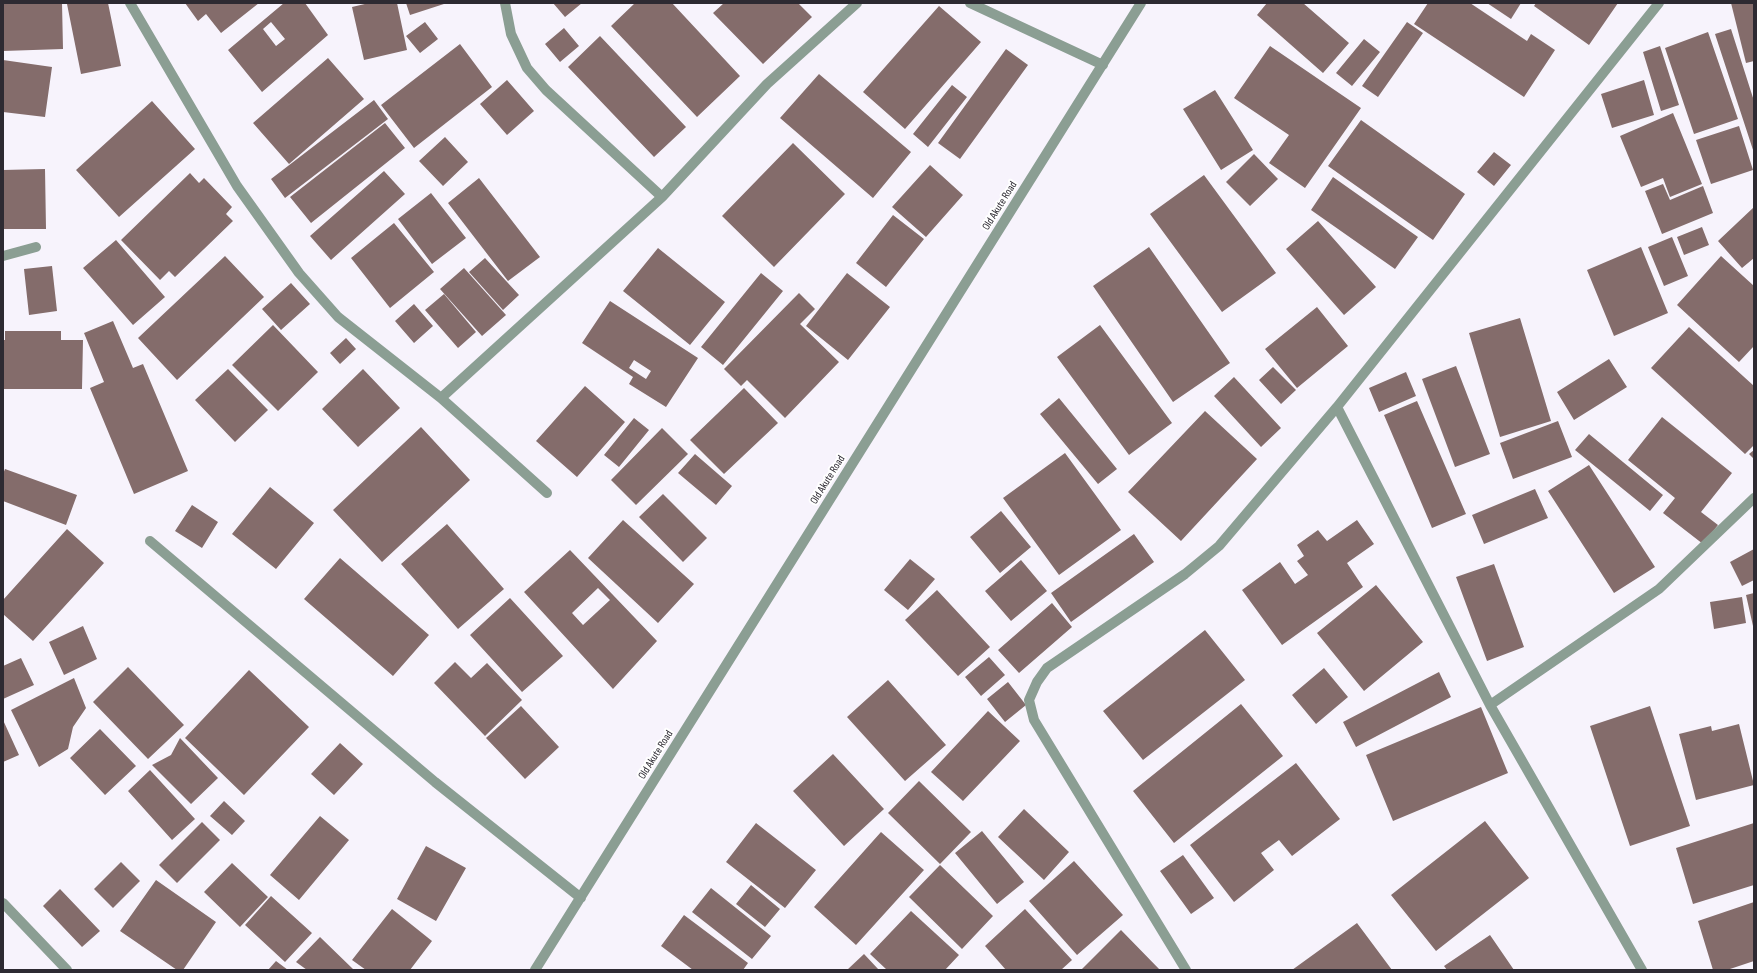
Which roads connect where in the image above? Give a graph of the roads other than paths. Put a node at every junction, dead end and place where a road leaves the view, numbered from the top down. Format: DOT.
graph roads {
  1 [pos="130,3"];
  2 [pos="505,3"];
  3 [pos="857,3"];
  4 [pos="970,3"];
  5 [pos="1141,3"];
  6 [pos="1659,3"];
  7 [pos="1103,65"];
  8 [pos="662,197"];
  9 [pos="36,247"];
  10 [pos="3,256"];
  11 [pos="441,398"];
  12 [pos="1337,407"];
  13 [pos="547,493"];
  14 [pos="1754,498"];
  15 [pos="150,541"];
  16 [pos="1490,705"];
  17 [pos="581,898"];
  18 [pos="3,903"];
  19 [pos="67,970"];
  20 [pos="535,970"];
  21 [pos="1186,970"];
  22 [pos="1642,970"];
  1 -- 11 [label="street"];
  2 -- 8 [label="street"];
  3 -- 8 [label="street"];
  4 -- 7 [label="street"];
  5 -- 7 [label="street, Old Akute Road"];
  6 -- 12 [label="street"];
  7 -- 17 [label="street, Old Akute Road"];
  8 -- 11 [label="street"];
  9 -- 10 [label="street"];
  11 -- 13 [label="street"];
  12 -- 16 [label="street"];
  12 -- 21 [label="street"];
  14 -- 16 [label="street"];
  15 -- 17 [label="street"];
  16 -- 22 [label="street"];
  17 -- 20 [label="street, Old Akute Road"];
  18 -- 19 [label="street"];
}
